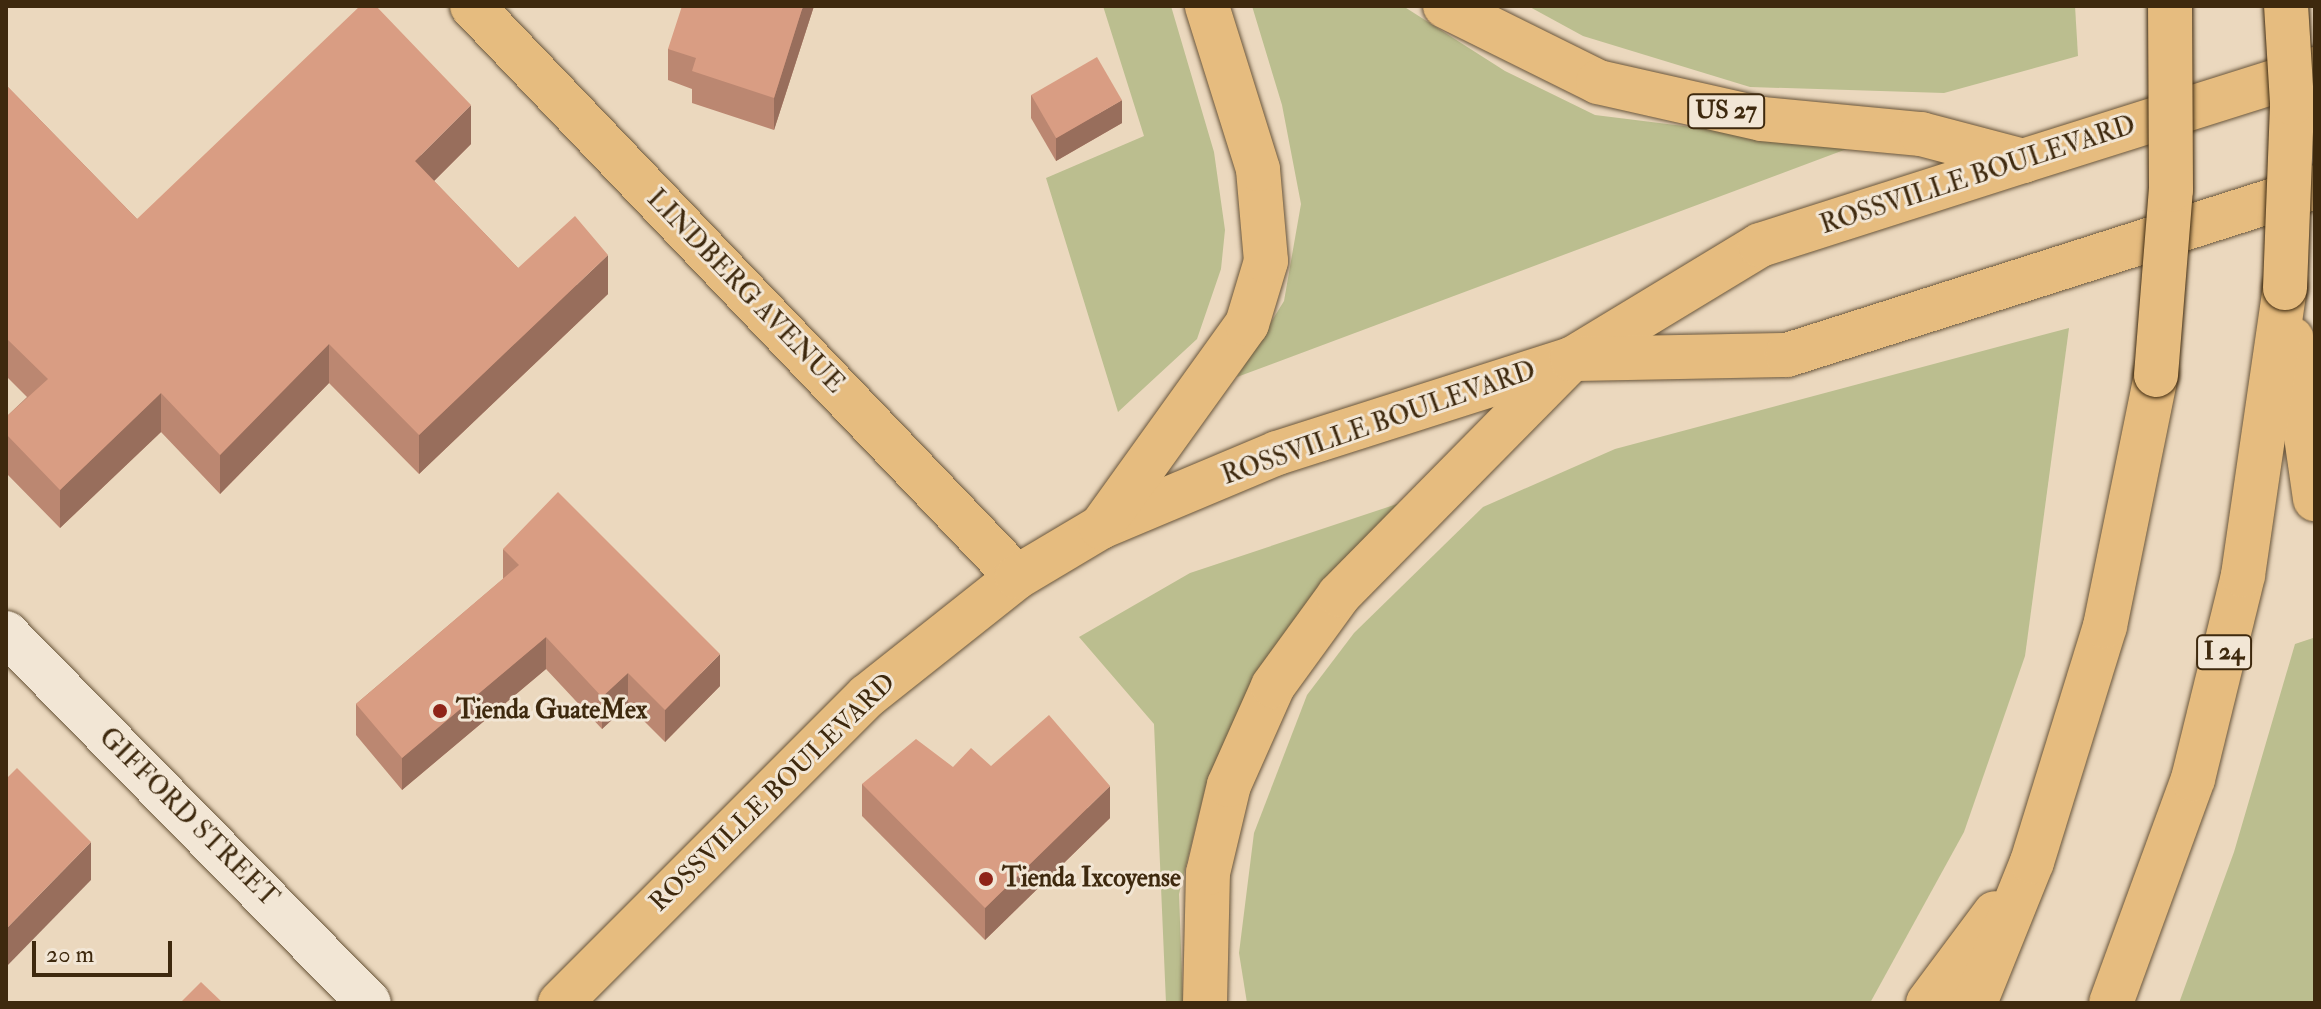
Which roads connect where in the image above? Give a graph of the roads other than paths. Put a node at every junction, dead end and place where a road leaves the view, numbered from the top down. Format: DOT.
graph roads {
  1 [pos="472,6"];
  2 [pos="1207,6"];
  3 [pos="1445,6"];
  4 [pos="2170,6"];
  5 [pos="2286,6"];
  6 [pos="2315,69"];
  7 [pos="2023,161"];
  8 [pos="2315,187"];
  9 [pos="2285,288"];
  10 [pos="1572,359"];
  11 [pos="2315,499"];
  12 [pos="1101,527"];
  13 [pos="1017,577"];
  14 [pos="6,633"];
  15 [pos="2032,862"];
  16 [pos="369,1003"];
  17 [pos="560,1003"];
  18 [pos="1205,1003"];
  19 [pos="1928,1003"];
  20 [pos="1975,1003"];
  21 [pos="2111,1003"];
  1 -- 13 [label="main road, LINDBERG AVENUE"];
  2 -- 12 [label="main road"];
  3 -- 7 [label="main road, US 27"];
  4 -- 15 [label="main road, bridge"];
  5 -- 9 [label="main road, I 24, bridge"];
  6 -- 7 [label="main road, ROSSVILLE BOULEVARD"];
  7 -- 10 [label="main road, ROSSVILLE BOULEVARD"];
  8 -- 10 [label="main road, ROSSVILLE BOULEVARD"];
  9 -- 11 [label="main road"];
  9 -- 21 [label="main road, I 24"];
  10 -- 12 [label="main road, ROSSVILLE BOULEVARD"];
  10 -- 18 [label="main road"];
  12 -- 13 [label="main road, ROSSVILLE BOULEVARD"];
  13 -- 17 [label="main road, ROSSVILLE BOULEVARD"];
  14 -- 16 [label="street, GIFFORD STREET"];
  15 -- 19 [label="main road"];
  15 -- 20 [label="main road"];
}
